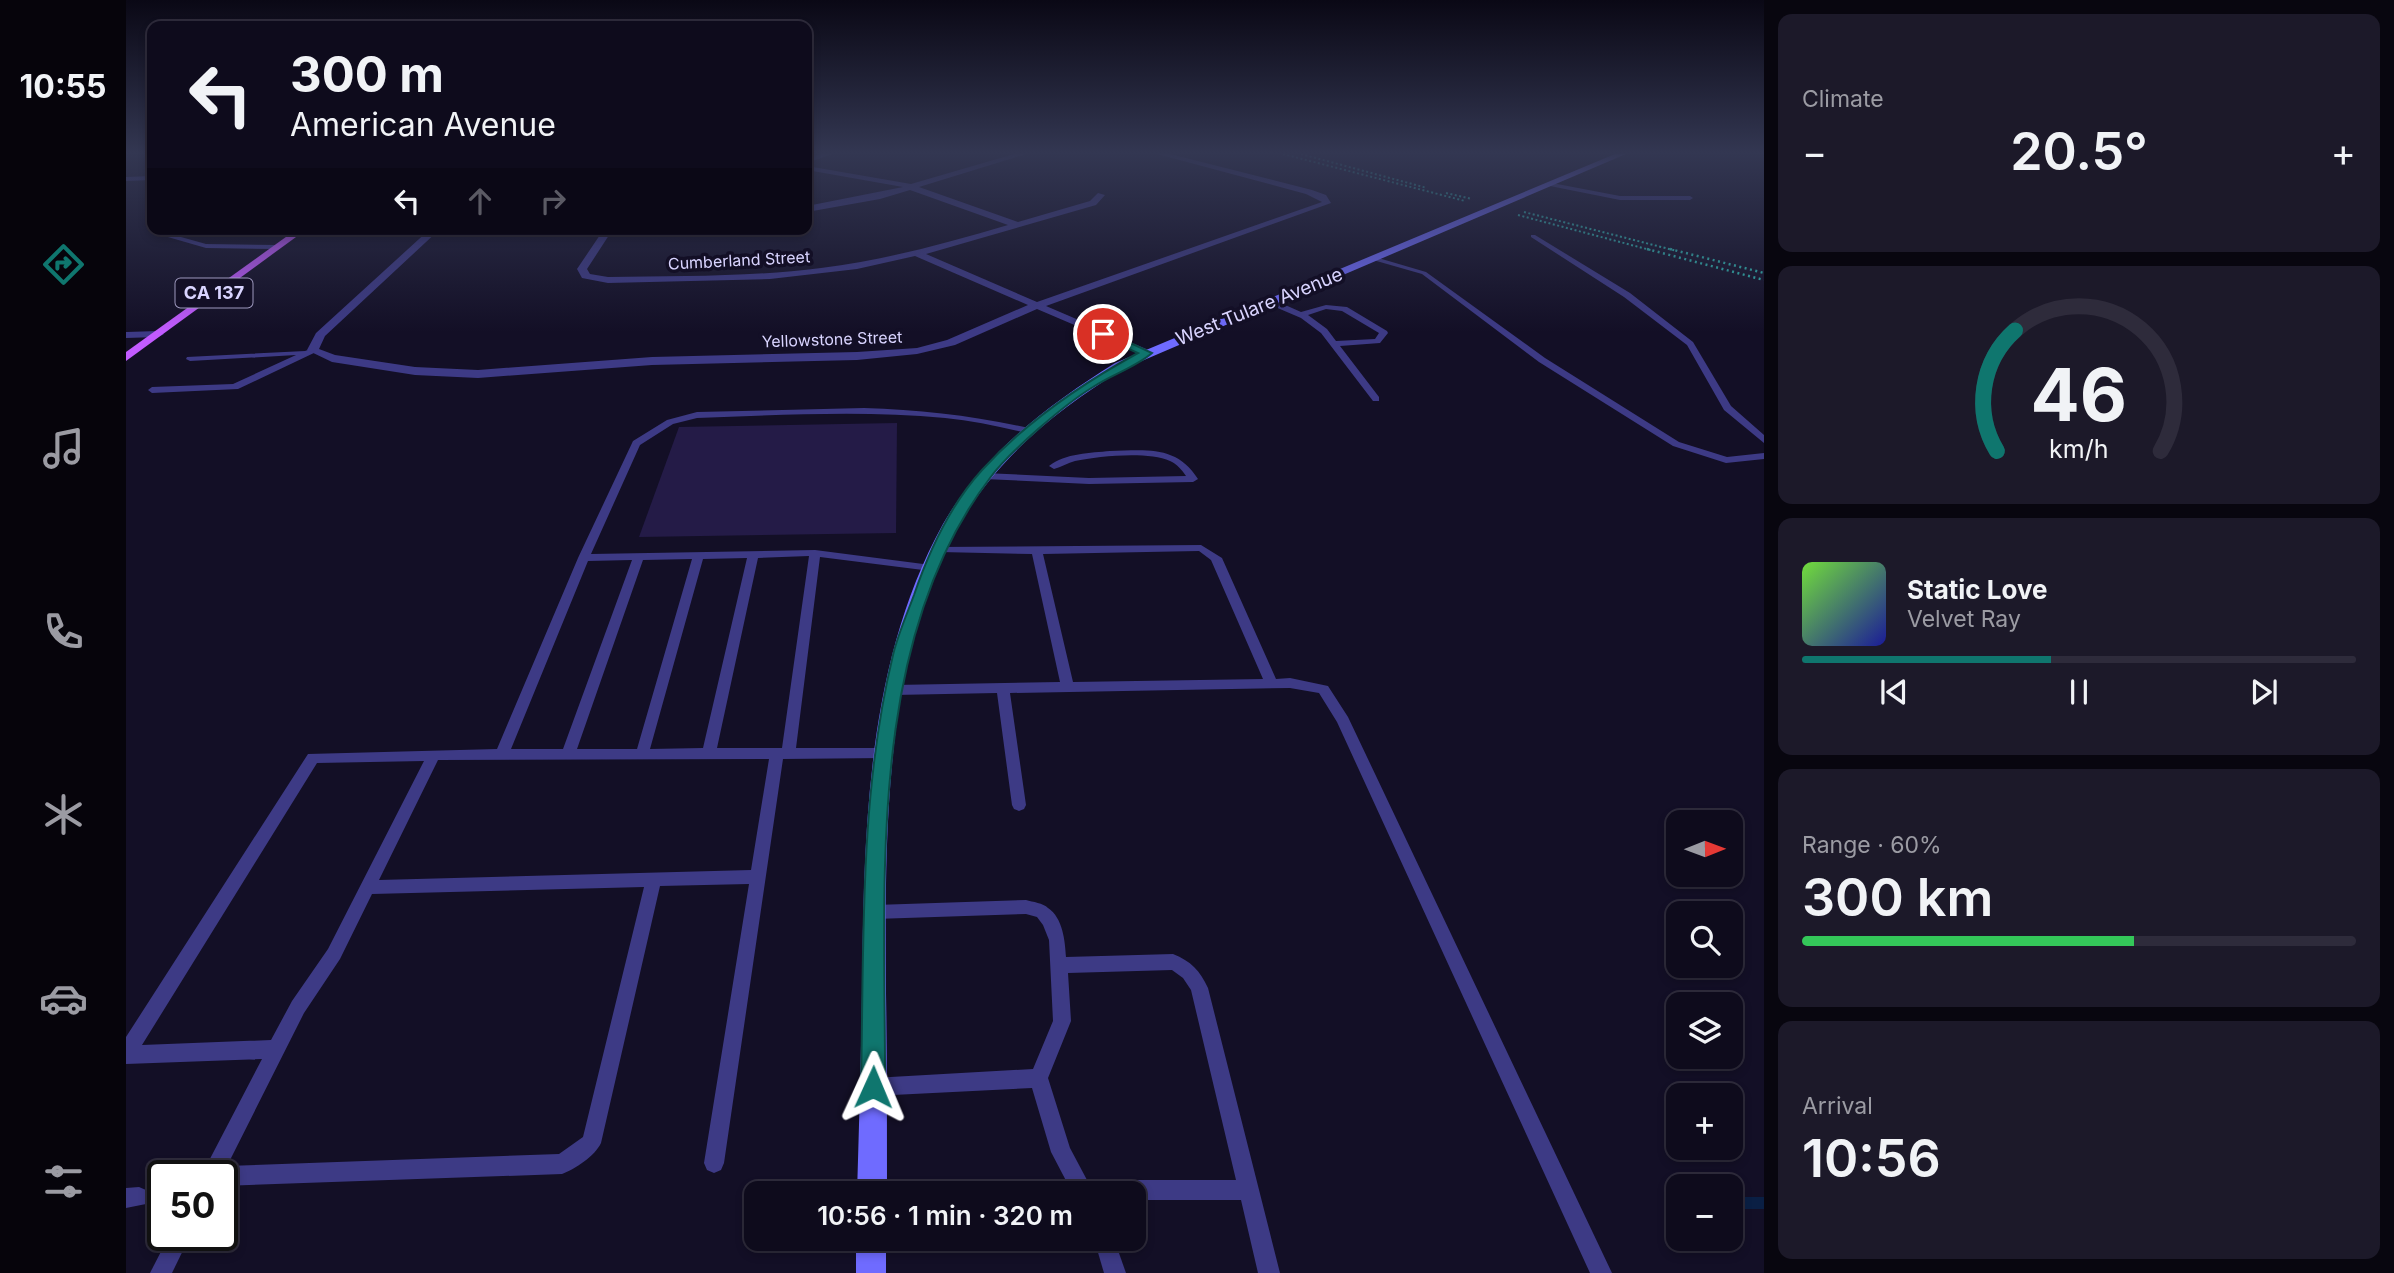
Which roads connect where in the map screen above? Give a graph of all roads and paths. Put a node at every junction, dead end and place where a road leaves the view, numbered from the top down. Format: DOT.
graph roads {
  1 [pos="986,213"];
  2 [pos="1056,213"];
  3 [pos="1302,213"];
  4 [pos="1484,213"];
  5 [pos="1512,213"];
  6 [pos="1529,213"];
  7 [pos="1015,224"];
  8 [pos="167,235"];
  9 [pos="295,235"];
  10 [pos="296,235"];
  11 [pos="429,235"];
  12 [pos="605,235"];
  13 [pos="1533,236"];
  14 [pos="292,237"];
  15 [pos="278,247"];
  16 [pos="916,253"];
  17 [pos="1376,258"];
  18 [pos="1764,273"];
  19 [pos="1764,280"];
  20 [pos="1271,302"];
  21 [pos="1038,305"];
  22 [pos="1301,315"];
  23 [pos="158,334"];
  24 [pos="126,335"];
  25 [pos="1334,344"];
  26 [pos="313,350"];
  27 [pos="1147,353"];
  28 [pos="126,357"];
  29 [pos="190,359"];
  30 [pos="152,390"];
  31 [pos="1376,399"];
  32 [pos="1030,430"];
  33 [pos="1764,440"];
  34 [pos="1764,456"];
  35 [pos="1054,466"];
  36 [pos="984,477"];
  37 [pos="940,549"];
  38 [pos="1037,551"];
  39 [pos="815,553"];
  40 [pos="753,554"];
  41 [pos="698,556"];
  42 [pos="639,557"];
  43 [pos="584,558"];
  44 [pos="931,568"];
  45 [pos="1270,683"];
  46 [pos="1067,686"];
  47 [pos="1003,687"];
  48 [pos="894,690"];
  49 [pos="885,752"];
  50 [pos="782,753"];
  51 [pos="642,754"];
  52 [pos="709,754"];
  53 [pos="434,755"];
  54 [pos="502,755"];
  55 [pos="568,755"];
  56 [pos="1019,805"];
  57 [pos="758,877"];
  58 [pos="654,880"];
  59 [pos="368,887"];
  60 [pos="875,912"];
  61 [pos="1058,965"];
  62 [pos="276,1049"];
  63 [pos="126,1054"];
  64 [pos="1039,1078"];
  65 [pos="873,1087"];
  66 [pos="219,1160"];
  67 [pos="714,1163"];
  68 [pos="238,1175"];
  69 [pos="872,1181"];
  70 [pos="1077,1181"];
  71 [pos="1249,1190"];
  72 [pos="1146,1191"];
  73 [pos="172,1251"];
  74 [pos="871,1251"];
  75 [pos="1108,1251"];
  76 [pos="161,1273"];
  77 [pos="871,1273"];
  78 [pos="1115,1273"];
  79 [pos="1269,1273"];
  80 [pos="1601,1273"];
  1 -- 7 [label="street"];
  2 -- 7 [label="street, Cumberland Street"];
  3 -- 21 [label="street, Yellowstone Street"];
  4 -- 17 [label="main road, West Tulare Avenue"];
  5 -- 19 [label="path"];
  6 -- 18 [label="path"];
  7 -- 16 [label="street, Cumberland Street"];
  8 -- 15 [label="lane"];
  9 -- 14 [label="main road, CA 137"];
  10 -- 14 [label="main road"];
  11 -- 26 [label="street"];
  12 -- 16 [label="street, Cumberland Street"];
  13 -- 33 [label="lane"];
  14 -- 15 [label="main road, CA 137"];
  15 -- 23 [label="main road, CA 137"];
  16 -- 21 [label="street"];
  17 -- 20 [label="main road, West Tulare Avenue"];
  17 -- 34 [label="lane"];
  20 -- 22 [label="lane"];
  20 -- 27 [label="main road, West Tulare Avenue"];
  21 -- 26 [label="street, Yellowstone Street"];
  21 -- 27 [label="street"];
  22 -- 25 [label="lane"];
  22 -- 25 [label="lane"];
  23 -- 24 [label="street"];
  23 -- 28 [label="main road, CA 137"];
  25 -- 31 [label="lane"];
  26 -- 29 [label="lane"];
  26 -- 30 [label="lane"];
  27 -- 32 [label="main road, West Tulare Avenue"];
  32 -- 36 [label="main road, West Tulare Avenue"];
  32 -- 43 [label="lane"];
  35 -- 36 [label="lane"];
  36 -- 37 [label="main road, West Tulare Avenue"];
  37 -- 38 [label="lane"];
  37 -- 44 [label="main road, West Tulare Avenue"];
  38 -- 45 [label="lane"];
  38 -- 46 [label="lane"];
  39 -- 40 [label="lane"];
  39 -- 44 [label="lane"];
  39 -- 50 [label="lane"];
  40 -- 41 [label="lane"];
  40 -- 52 [label="lane"];
  41 -- 42 [label="lane"];
  41 -- 51 [label="lane"];
  42 -- 43 [label="lane"];
  42 -- 55 [label="lane"];
  43 -- 54 [label="lane"];
  44 -- 48 [label="main road, West Tulare Avenue"];
  45 -- 46 [label="lane"];
  45 -- 80 [label="lane"];
  46 -- 47 [label="lane"];
  47 -- 48 [label="lane"];
  47 -- 56 [label="lane"];
  48 -- 49 [label="main road, West Tulare Avenue"];
  49 -- 50 [label="lane"];
  49 -- 60 [label="main road, West Tulare Avenue"];
  50 -- 52 [label="lane"];
  50 -- 57 [label="lane"];
  51 -- 52 [label="lane"];
  51 -- 55 [label="lane"];
  53 -- 54 [label="lane"];
  53 -- 59 [label="lane"];
  53 -- 63 [label="lane"];
  54 -- 55 [label="lane"];
  57 -- 58 [label="lane"];
  57 -- 67 [label="lane"];
  58 -- 59 [label="lane"];
  58 -- 68 [label="lane"];
  59 -- 62 [label="lane"];
  60 -- 61 [label="lane"];
  60 -- 65 [label="main road, West Tulare Avenue"];
  61 -- 64 [label="lane"];
  61 -- 71 [label="lane"];
  62 -- 63 [label="lane"];
  62 -- 66 [label="lane"];
  64 -- 65 [label="lane"];
  64 -- 70 [label="lane"];
  65 -- 69 [label="main road, West Tulare Avenue"];
  71 -- 72 [label="lane"];
  71 -- 79 [label="lane"];
  73 -- 76 [label="lane"];
  74 -- 77 [label="main road"];
  75 -- 78 [label="lane"];
}
